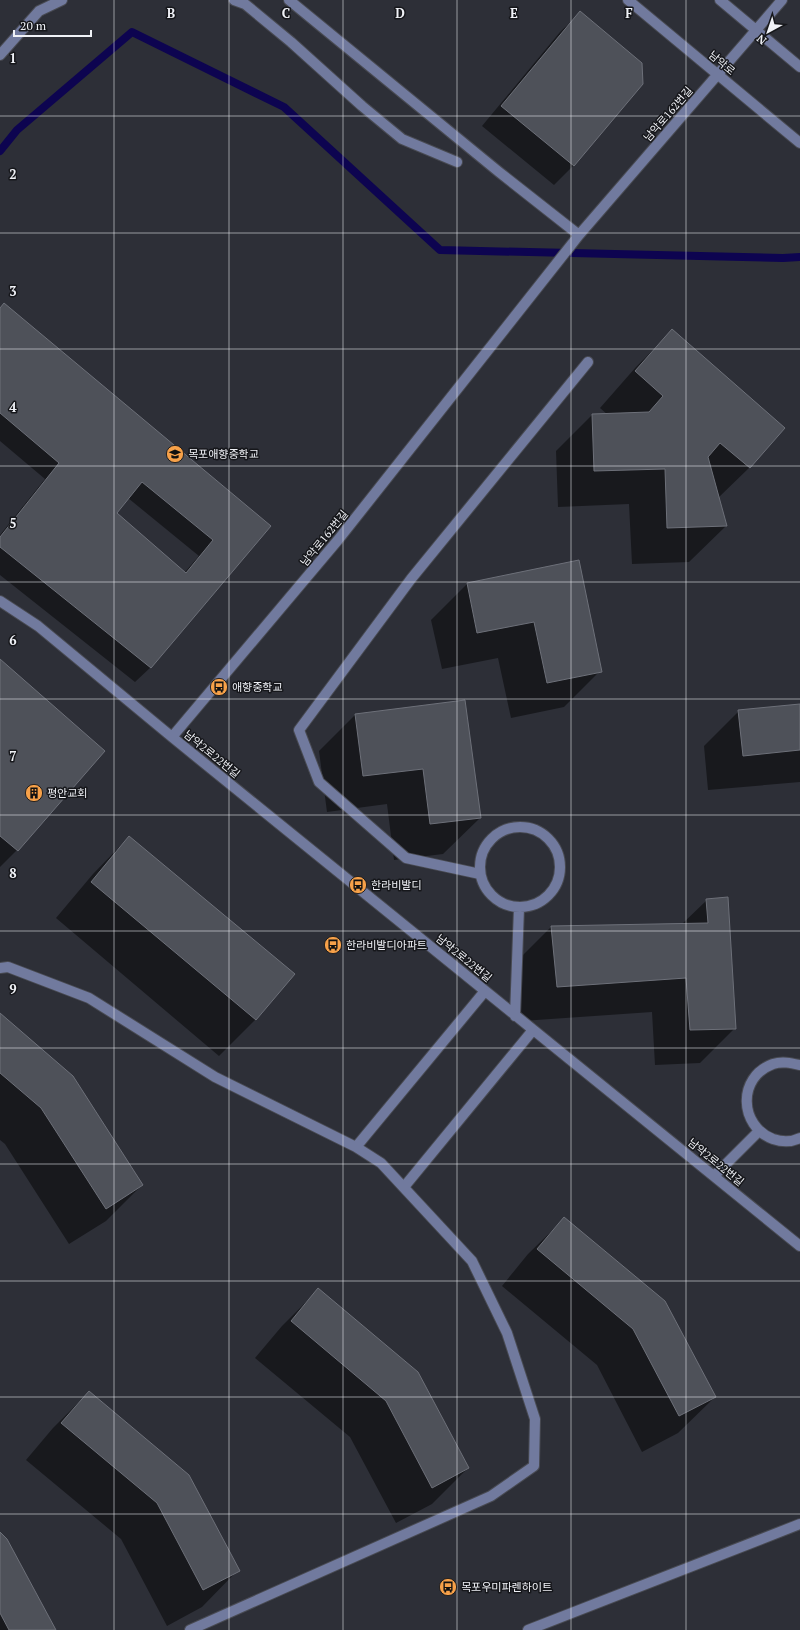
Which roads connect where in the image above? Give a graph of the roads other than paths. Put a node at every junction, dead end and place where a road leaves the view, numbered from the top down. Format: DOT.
graph roads {
  1 [pos="62,0"];
  2 [pos="234,0"];
  3 [pos="289,0"];
  4 [pos="628,0"];
  5 [pos="720,0"];
  6 [pos="782,0"];
  7 [pos="757,31"];
  8 [pos="0,55"];
  9 [pos="800,67"];
  10 [pos="718,75"];
  11 [pos="800,144"];
  12 [pos="457,162"];
  13 [pos="579,235"];
  14 [pos="588,362"];
  15 [pos="0,600"];
  16 [pos="172,737"];
  17 [pos="480,874"];
  18 [pos="519,908"];
  19 [pos="0,968"];
  20 [pos="485,991"];
  21 [pos="516,1016"];
  22 [pos="533,1030"];
  23 [pos="800,1065"];
  24 [pos="759,1131"];
  25 [pos="799,1140"];
  26 [pos="356,1148"];
  27 [pos="714,1176"];
  28 [pos="404,1187"];
  29 [pos="800,1246"];
  30 [pos="800,1524"];
  31 [pos="190,1630"];
  32 [pos="528,1630"];
  1 -- 8 [label="street"];
  2 -- 12 [label="street"];
  3 -- 13 [label="street"];
  4 -- 10 [label="street, 남악로"];
  5 -- 7 [label="street"];
  6 -- 7 [label="street, 남악로162번길"];
  7 -- 9 [label="street"];
  7 -- 10 [label="street, 남악로162번길"];
  10 -- 11 [label="street, 남악로"];
  10 -- 13 [label="street, 남악로162번길"];
  13 -- 16 [label="street, 남악로162번길"];
  14 -- 17 [label="street"];
  15 -- 16 [label="street, 남악2로22번길"];
  16 -- 20 [label="street, 남악2로22번길"];
  17 -- 18 [label="street"];
  17 -- 18 [label="street"];
  18 -- 21 [label="street"];
  19 -- 26 [label="street"];
  20 -- 21 [label="street, 남악2로22번길"];
  20 -- 26 [label="street"];
  21 -- 22 [label="street, 남악2로22번길"];
  22 -- 27 [label="street, 남악2로22번길"];
  22 -- 28 [label="street"];
  23 -- 24 [label="street"];
  24 -- 25 [label="street"];
  24 -- 27 [label="street"];
  26 -- 28 [label="street"];
  27 -- 29 [label="street, 남악2로22번길"];
  28 -- 31 [label="street"];
  30 -- 32 [label="street"];
}
